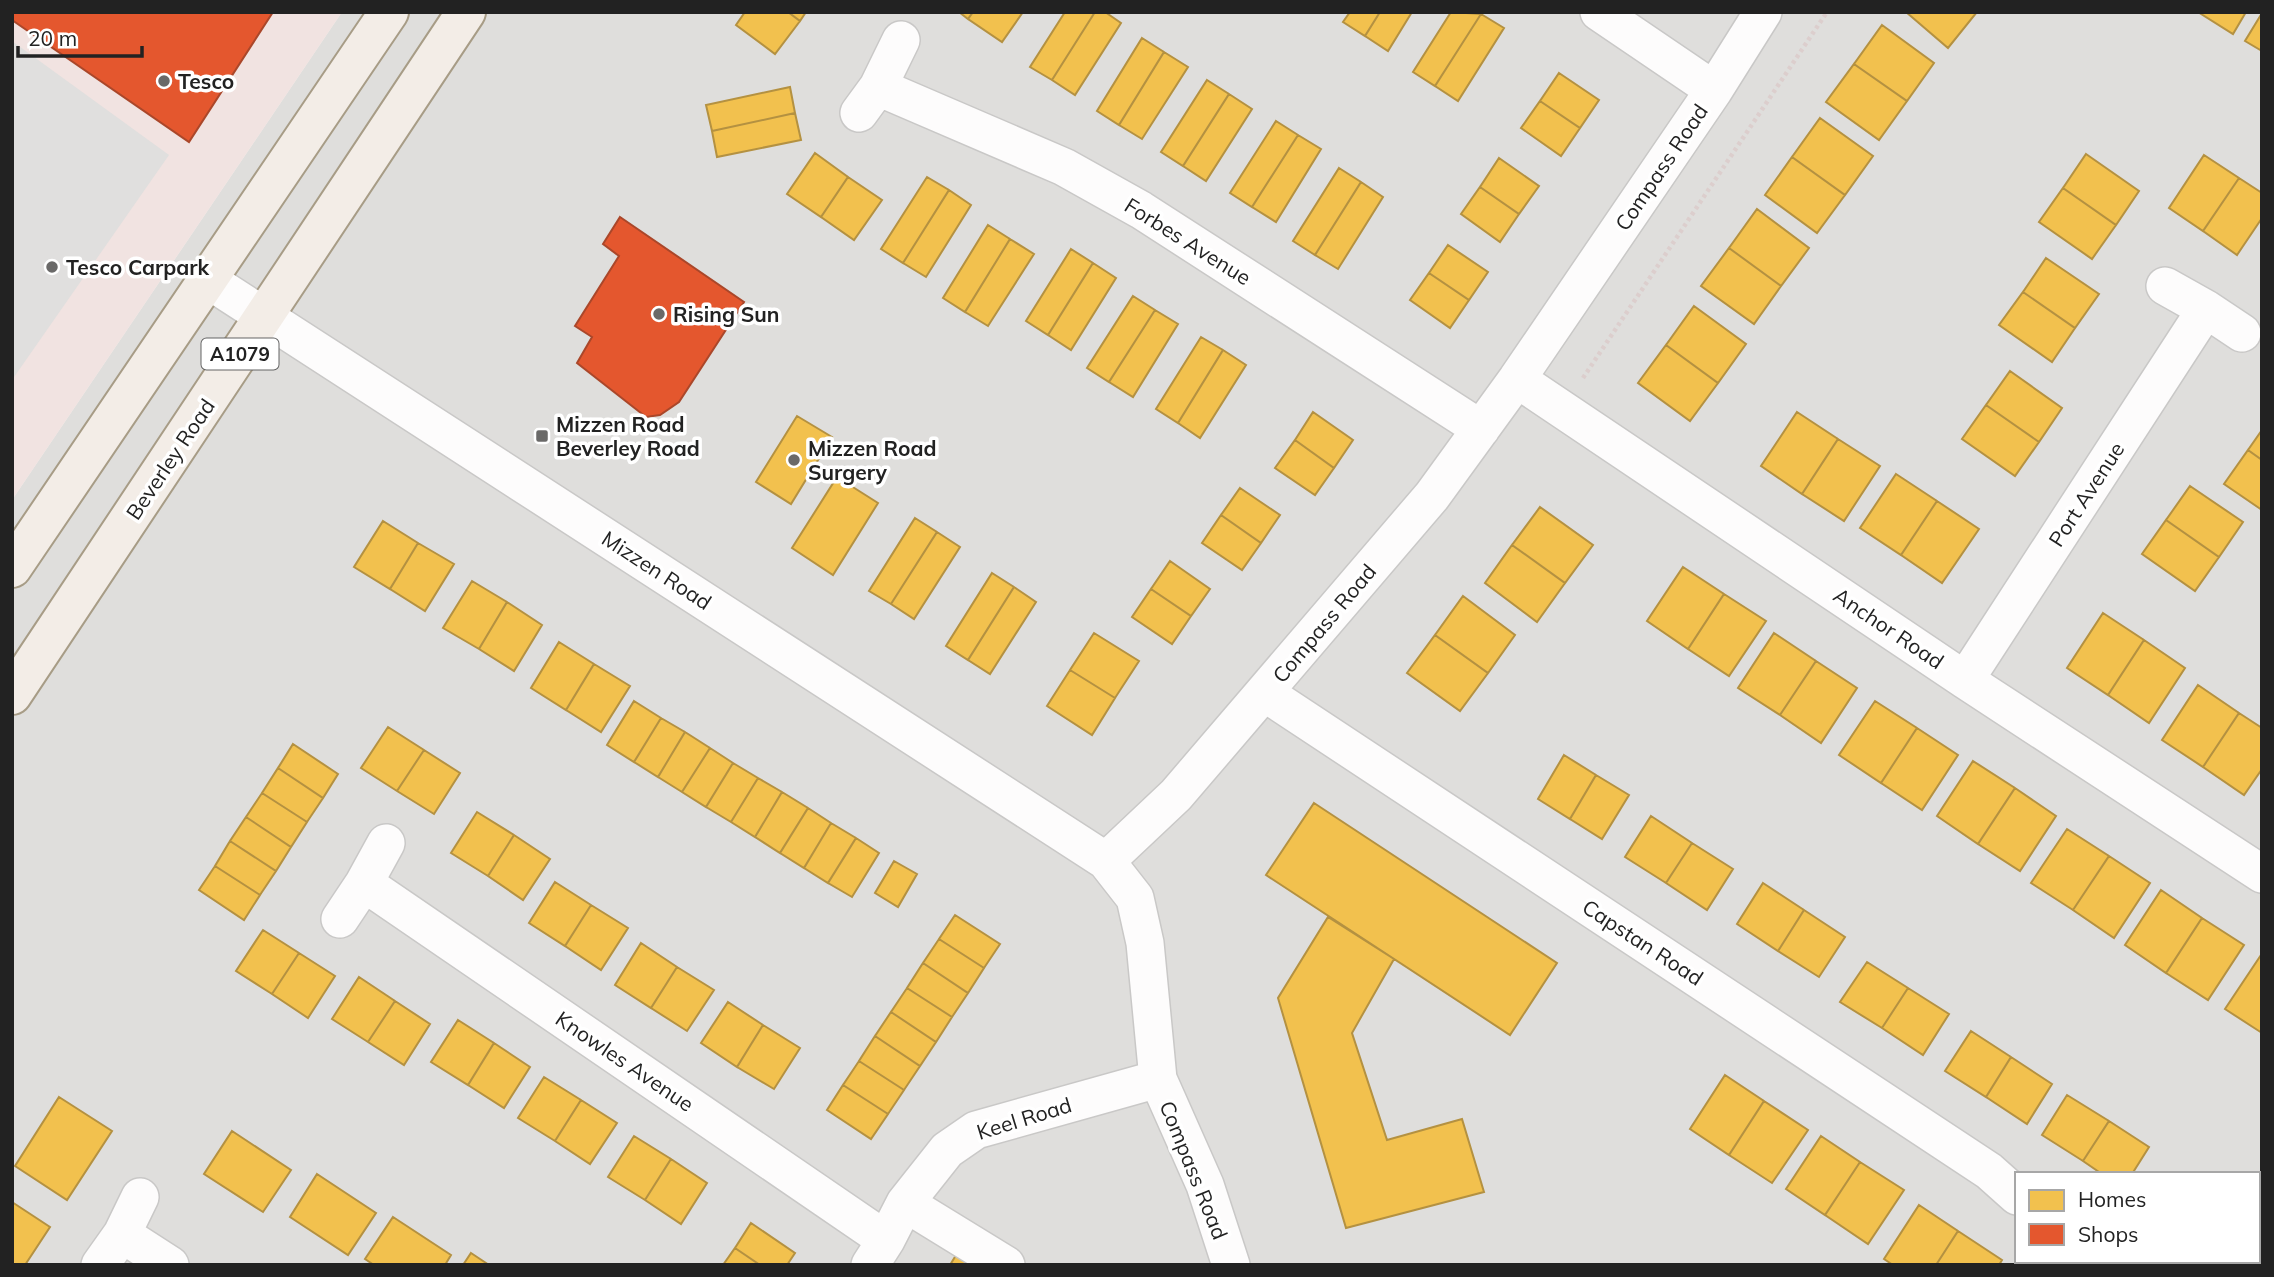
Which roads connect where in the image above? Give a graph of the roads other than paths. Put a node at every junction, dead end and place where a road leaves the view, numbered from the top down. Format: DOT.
graph roads {
  1 [pos="389,12"];
  2 [pos="466,12"];
  3 [pos="1599,12"];
  4 [pos="1763,12"];
  5 [pos="901,40"];
  6 [pos="1714,90"];
  7 [pos="208,280"];
  8 [pos="2165,286"];
  9 [pos="2206,309"];
  10 [pos="265,317"];
  11 [pos="2242,333"];
  12 [pos="1517,379"];
  13 [pos="1481,429"];
  14 [pos="12,568"];
  15 [pos="1965,680"];
  16 [pos="1265,693"];
  17 [pos="12,695"];
  18 [pos="386,843"];
  19 [pos="1106,861"];
  20 [pos="2262,874"];
  21 [pos="364,883"];
  22 [pos="340,919"];
  23 [pos="1158,1079"];
  24 [pos="2015,1194"];
  25 [pos="140,1197"];
  26 [pos="905,1203"];
  27 [pos="122,1234"];
  28 [pos="878,1252"];
  29 [pos="100,1265"];
  30 [pos="170,1265"];
  31 [pos="1006,1265"];
  32 [pos="1231,1265"];
  1 -- 7 [label="main road, A1079"];
  2 -- 10 [label="main road, Beverley Road / A1079"];
  3 -- 6 [label="street"];
  4 -- 6 [label="street, Compass Road"];
  5 -- 13 [label="street, Forbes Avenue"];
  6 -- 12 [label="street, Compass Road"];
  7 -- 10 [label="street, Mizzen Road"];
  7 -- 14 [label="main road, A1079"];
  8 -- 9 [label="street"];
  9 -- 11 [label="street"];
  9 -- 15 [label="street, Port Avenue"];
  10 -- 17 [label="main road, Beverley Road / A1079"];
  10 -- 19 [label="street, Mizzen Road"];
  12 -- 13 [label="street, Compass Road"];
  12 -- 15 [label="street, Anchor Road"];
  13 -- 16 [label="street, Compass Road"];
  15 -- 20 [label="street, Anchor Road"];
  16 -- 19 [label="street, Compass Road"];
  16 -- 24 [label="street, Capstan Road"];
  18 -- 21 [label="street"];
  19 -- 23 [label="street, Compass Road"];
  21 -- 22 [label="street"];
  21 -- 28 [label="street, Knowles Avenue"];
  23 -- 26 [label="street, Keel Road"];
  23 -- 32 [label="street, Compass Road"];
  25 -- 27 [label="street"];
  26 -- 28 [label="street, Keel Road"];
  26 -- 31 [label="street"];
  27 -- 29 [label="street"];
  27 -- 30 [label="street"];
}
